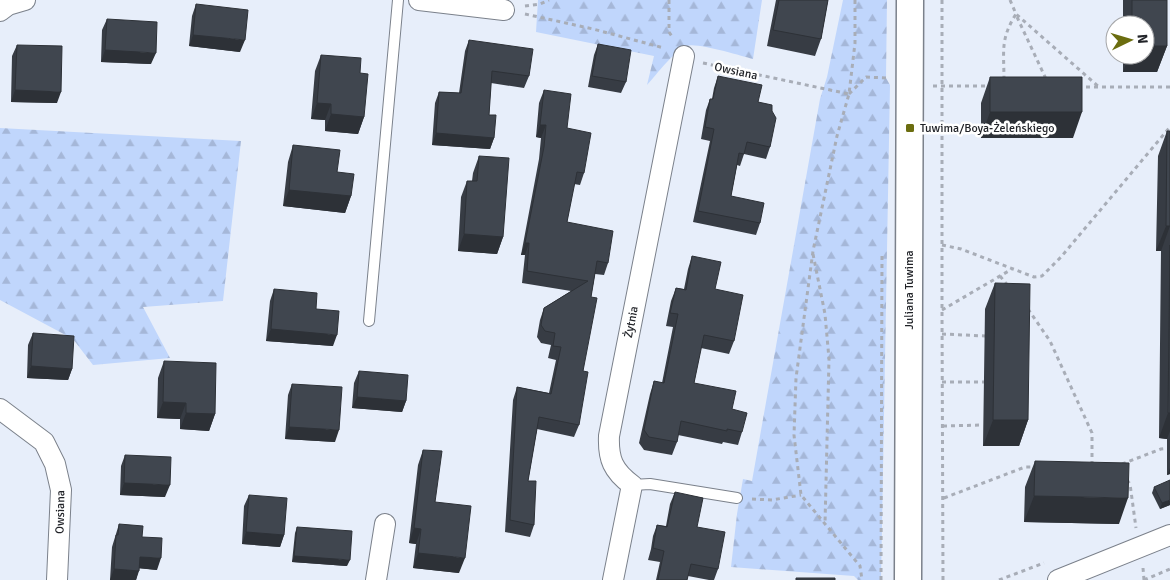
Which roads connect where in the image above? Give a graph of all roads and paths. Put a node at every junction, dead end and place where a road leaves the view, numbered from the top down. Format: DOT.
graph roads {
  1 [pos="25,0"];
  2 [pos="398,0"];
  3 [pos="419,0"];
  4 [pos="549,0"];
  5 [pos="669,0"];
  6 [pos="855,0"];
  7 [pos="910,0"];
  8 [pos="942,0"];
  9 [pos="1010,0"];
  10 [pos="504,10"];
  11 [pos="0,11"];
  12 [pos="1016,14"];
  13 [pos="684,56"];
  14 [pos="890,85"];
  15 [pos="942,86"];
  16 [pos="995,86"];
  17 [pos="1004,86"];
  18 [pos="1050,87"];
  19 [pos="1070,87"];
  20 [pos="1099,87"];
  21 [pos="1170,87"];
  22 [pos="849,94"];
  23 [pos="1170,127"];
  24 [pos="942,245"];
  25 [pos="813,251"];
  26 [pos="1012,269"];
  27 [pos="1000,276"];
  28 [pos="1011,289"];
  29 [pos="1022,302"];
  30 [pos="942,310"];
  31 [pos="369,321"];
  32 [pos="942,334"];
  33 [pos="985,336"];
  34 [pos="942,382"];
  35 [pos="984,382"];
  36 [pos="0,409"];
  37 [pos="984,425"];
  38 [pos="943,426"];
  39 [pos="1170,448"];
  40 [pos="1042,467"];
  41 [pos="1084,467"];
  42 [pos="1092,467"];
  43 [pos="1100,467"];
  44 [pos="1114,467"];
  45 [pos="1092,474"];
  46 [pos="1124,478"];
  47 [pos="632,485"];
  48 [pos="801,495"];
  49 [pos="737,498"];
  50 [pos="944,498"];
  51 [pos="385,524"];
  52 [pos="825,524"];
  53 [pos="1170,535"];
  54 [pos="1140,546"];
  55 [pos="1170,569"];
  56 [pos="57,580"];
  57 [pos="376,580"];
  58 [pos="613,580"];
  59 [pos="862,580"];
  60 [pos="908,580"];
  61 [pos="943,580"];
  62 [pos="1058,580"];
  63 [pos="1143,580"];
  1 -- 11 [label="street"];
  2 -- 31 [label="lane"];
  3 -- 10 [label="street"];
  4 -- 10 [label="path"];
  5 -- 13 [label="path"];
  6 -- 22 [label="path"];
  7 -- 60 [label="street, Juliana Tuwima"];
  8 -- 15 [label="path"];
  9 -- 12 [label="path"];
  10 -- 13 [label="path, Owsiana"];
  12 -- 17 [label="path"];
  12 -- 18 [label="path"];
  12 -- 20 [label="path"];
  13 -- 22 [label="path, Owsiana"];
  13 -- 47 [label="street, Żytnia"];
  14 -- 22 [label="path"];
  15 -- 16 [label="path"];
  15 -- 24 [label="path"];
  19 -- 20 [label="path"];
  20 -- 21 [label="path"];
  22 -- 25 [label="path"];
  23 -- 26 [label="path"];
  24 -- 26 [label="path"];
  24 -- 30 [label="path"];
  25 -- 48 [label="path"];
  25 -- 52 [label="path"];
  26 -- 27 [label="path"];
  27 -- 28 [label="path"];
  27 -- 30 [label="path"];
  29 -- 42 [label="path"];
  30 -- 32 [label="path"];
  32 -- 33 [label="path"];
  32 -- 34 [label="path"];
  34 -- 35 [label="path"];
  34 -- 38 [label="path"];
  36 -- 56 [label="street, Owsiana"];
  37 -- 38 [label="path"];
  38 -- 50 [label="path"];
  39 -- 44 [label="path"];
  40 -- 50 [label="path"];
  41 -- 42 [label="path"];
  42 -- 43 [label="path"];
  42 -- 45 [label="path"];
  46 -- 54 [label="path"];
  47 -- 49 [label="lane"];
  47 -- 58 [label="street"];
  48 -- 49 [label="path"];
  48 -- 52 [label="path"];
  50 -- 61 [label="path"];
  51 -- 57 [label="street"];
  52 -- 59 [label="path"];
  53 -- 54 [label="street"];
  54 -- 62 [label="street"];
  55 -- 63 [label="path"];
}
